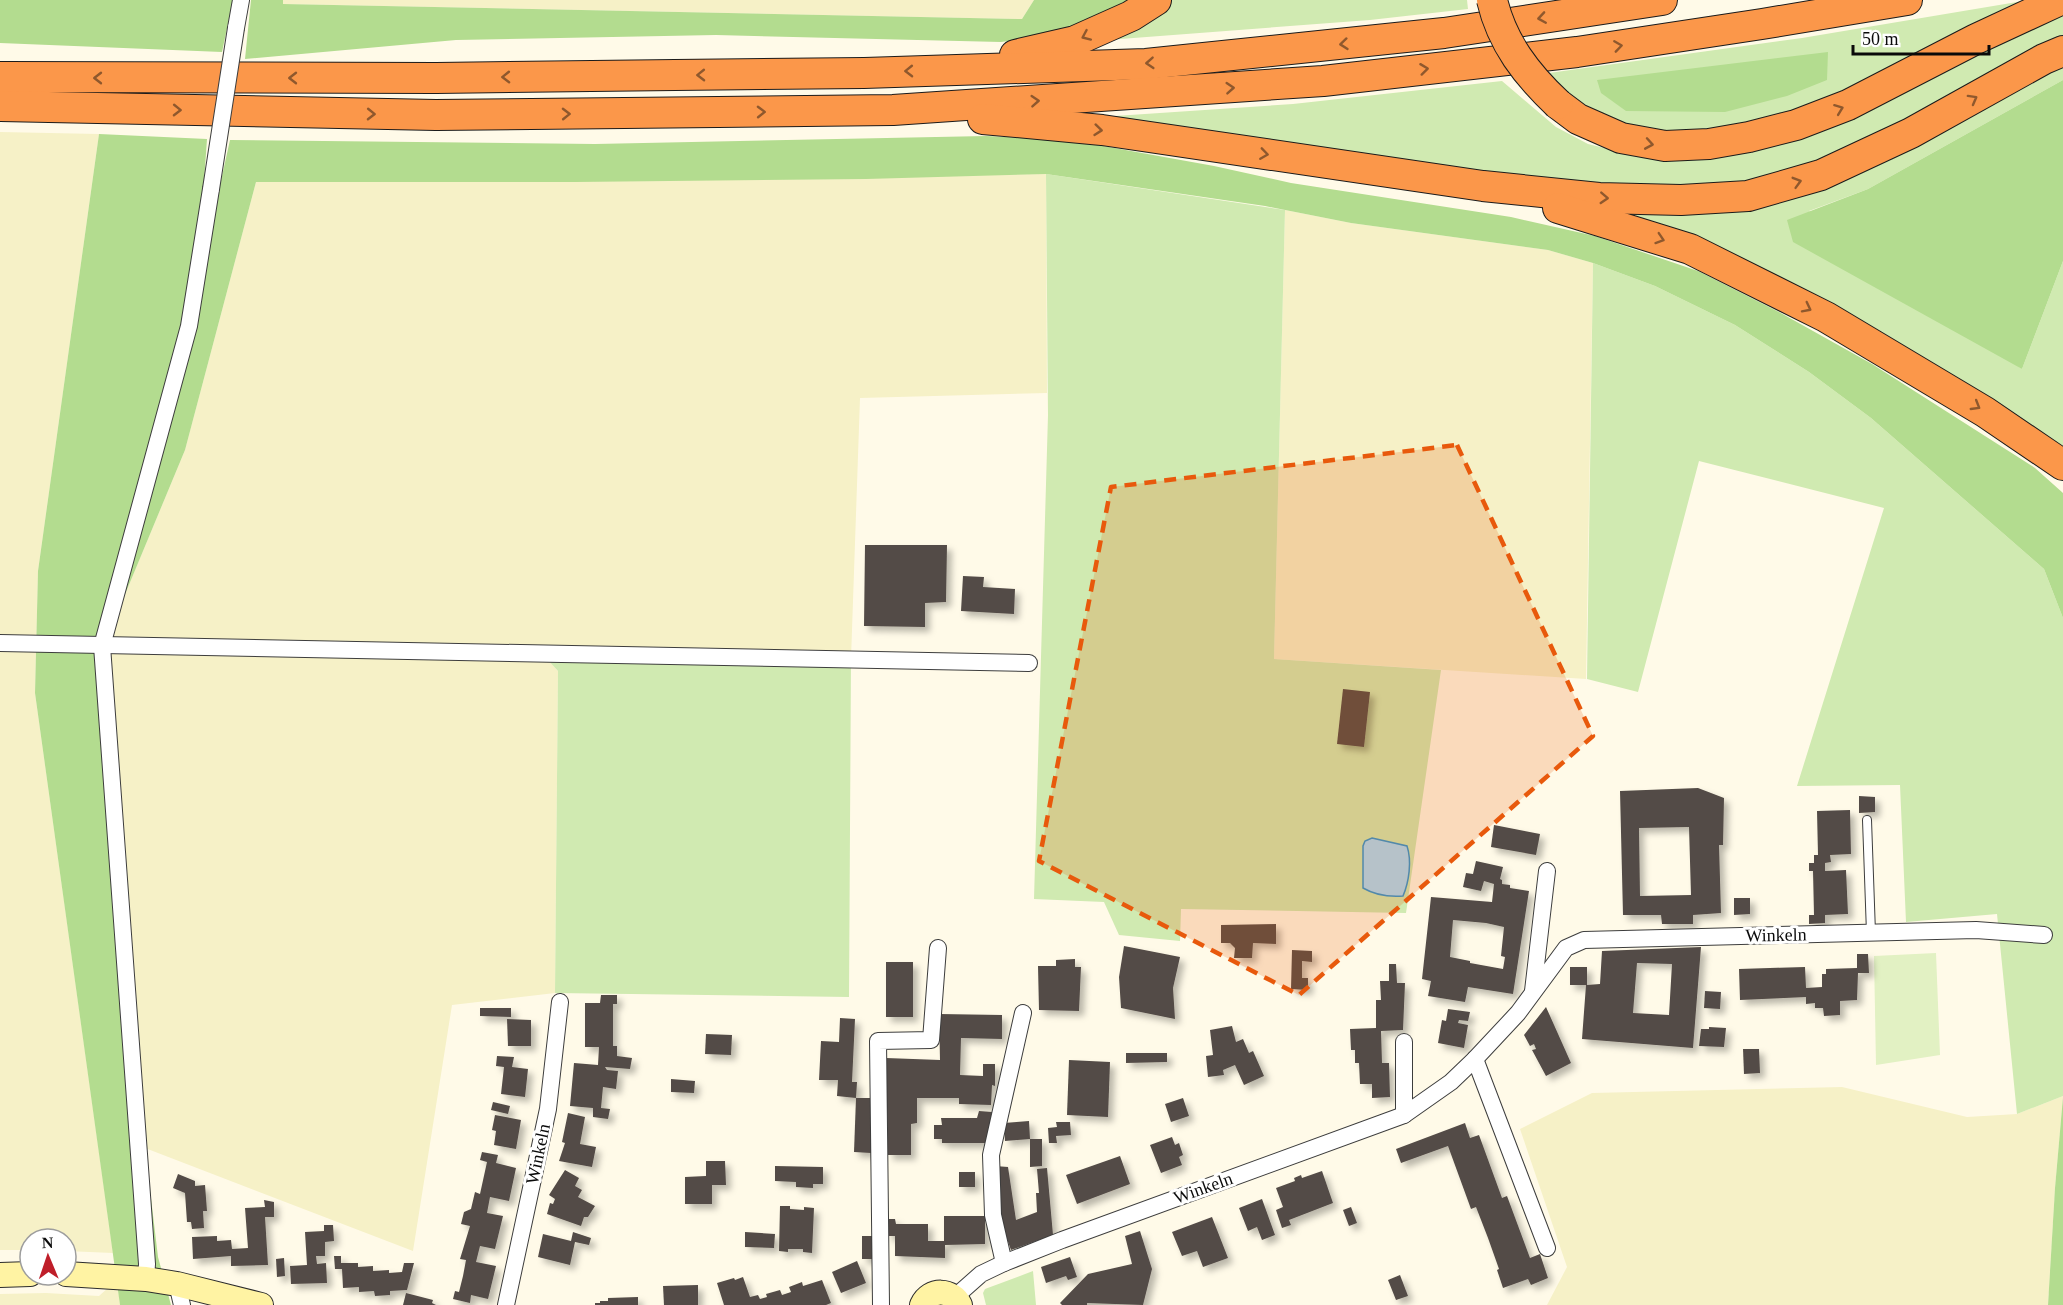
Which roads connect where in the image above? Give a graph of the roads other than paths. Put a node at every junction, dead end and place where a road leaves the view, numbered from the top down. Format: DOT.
graph roads {
  1 [pos="241,0"];
  2 [pos="1156,0"];
  3 [pos="1492,0"];
  4 [pos="1662,0"];
  5 [pos="1907,0"];
  6 [pos="2060,0"];
  7 [pos="2063,51"];
  8 [pos="953,70"];
  9 [pos="0,77"];
  10 [pos="0,106"];
  11 [pos="893,110"];
  12 [pos="1483,186"];
  13 [pos="2063,465"];
  14 [pos="0,644"];
  15 [pos="102,646"];
  16 [pos="1029,663"];
  17 [pos="1867,820"];
  18 [pos="1547,871"];
  19 [pos="1871,933"];
  20 [pos="2044,935"];
  21 [pos="939,948"];
  22 [pos="1533,992"];
  23 [pos="560,1002"];
  24 [pos="1023,1013"];
  25 [pos="1404,1042"];
  26 [pos="1475,1059"];
  27 [pos="1404,1115"];
  28 [pos="1547,1248"];
  29 [pos="1004,1263"];
  30 [pos="18,1274"];
  31 [pos="0,1275"];
  32 [pos="78,1275"];
  33 [pos="146,1279"];
  34 [pos="179,1295"];
  35 [pos="957,1301"];
  36 [pos="261,1305"];
  37 [pos="506,1305"];
  38 [pos="881,1305"];
  39 [pos="922,1305"];
  1 -- 15 [label="street, bridge"];
  2 -- 8 [label="highway, one-way"];
  3 -- 6 [label="highway, one-way, bridge"];
  4 -- 8 [label="highway, one-way"];
  11 -- 5 [label="highway, one-way"];
  12 -- 7 [label="highway, one-way"];
  8 -- 9 [label="highway, one-way"];
  10 -- 11 [label="highway, one-way"];
  11 -- 12 [label="highway, one-way"];
  12 -- 13 [label="highway, one-way"];
  14 -- 15 [label="street"];
  15 -- 16 [label="street"];
  15 -- 33 [label="street"];
  17 -- 19 [label="lane"];
  18 -- 22 [label="street, Winkeln"];
  19 -- 20 [label="street, Winkeln"];
  19 -- 22 [label="street, Winkeln"];
  21 -- 38 [label="street"];
  22 -- 26 [label="street, Winkeln"];
  23 -- 37 [label="street, Winkeln"];
  24 -- 29 [label="street"];
  25 -- 27 [label="street"];
  26 -- 27 [label="street, Winkeln"];
  26 -- 28 [label="street"];
  27 -- 29 [label="street, Winkeln"];
  29 -- 35 [label="street, Winkeln"];
  30 -- 31 [label="street"];
  32 -- 33 [label="street"];
  33 -- 34 [label="street"];
  34 -- 36 [label="street"];
  35 -- 39 [label="street, Winkeln"];
}
